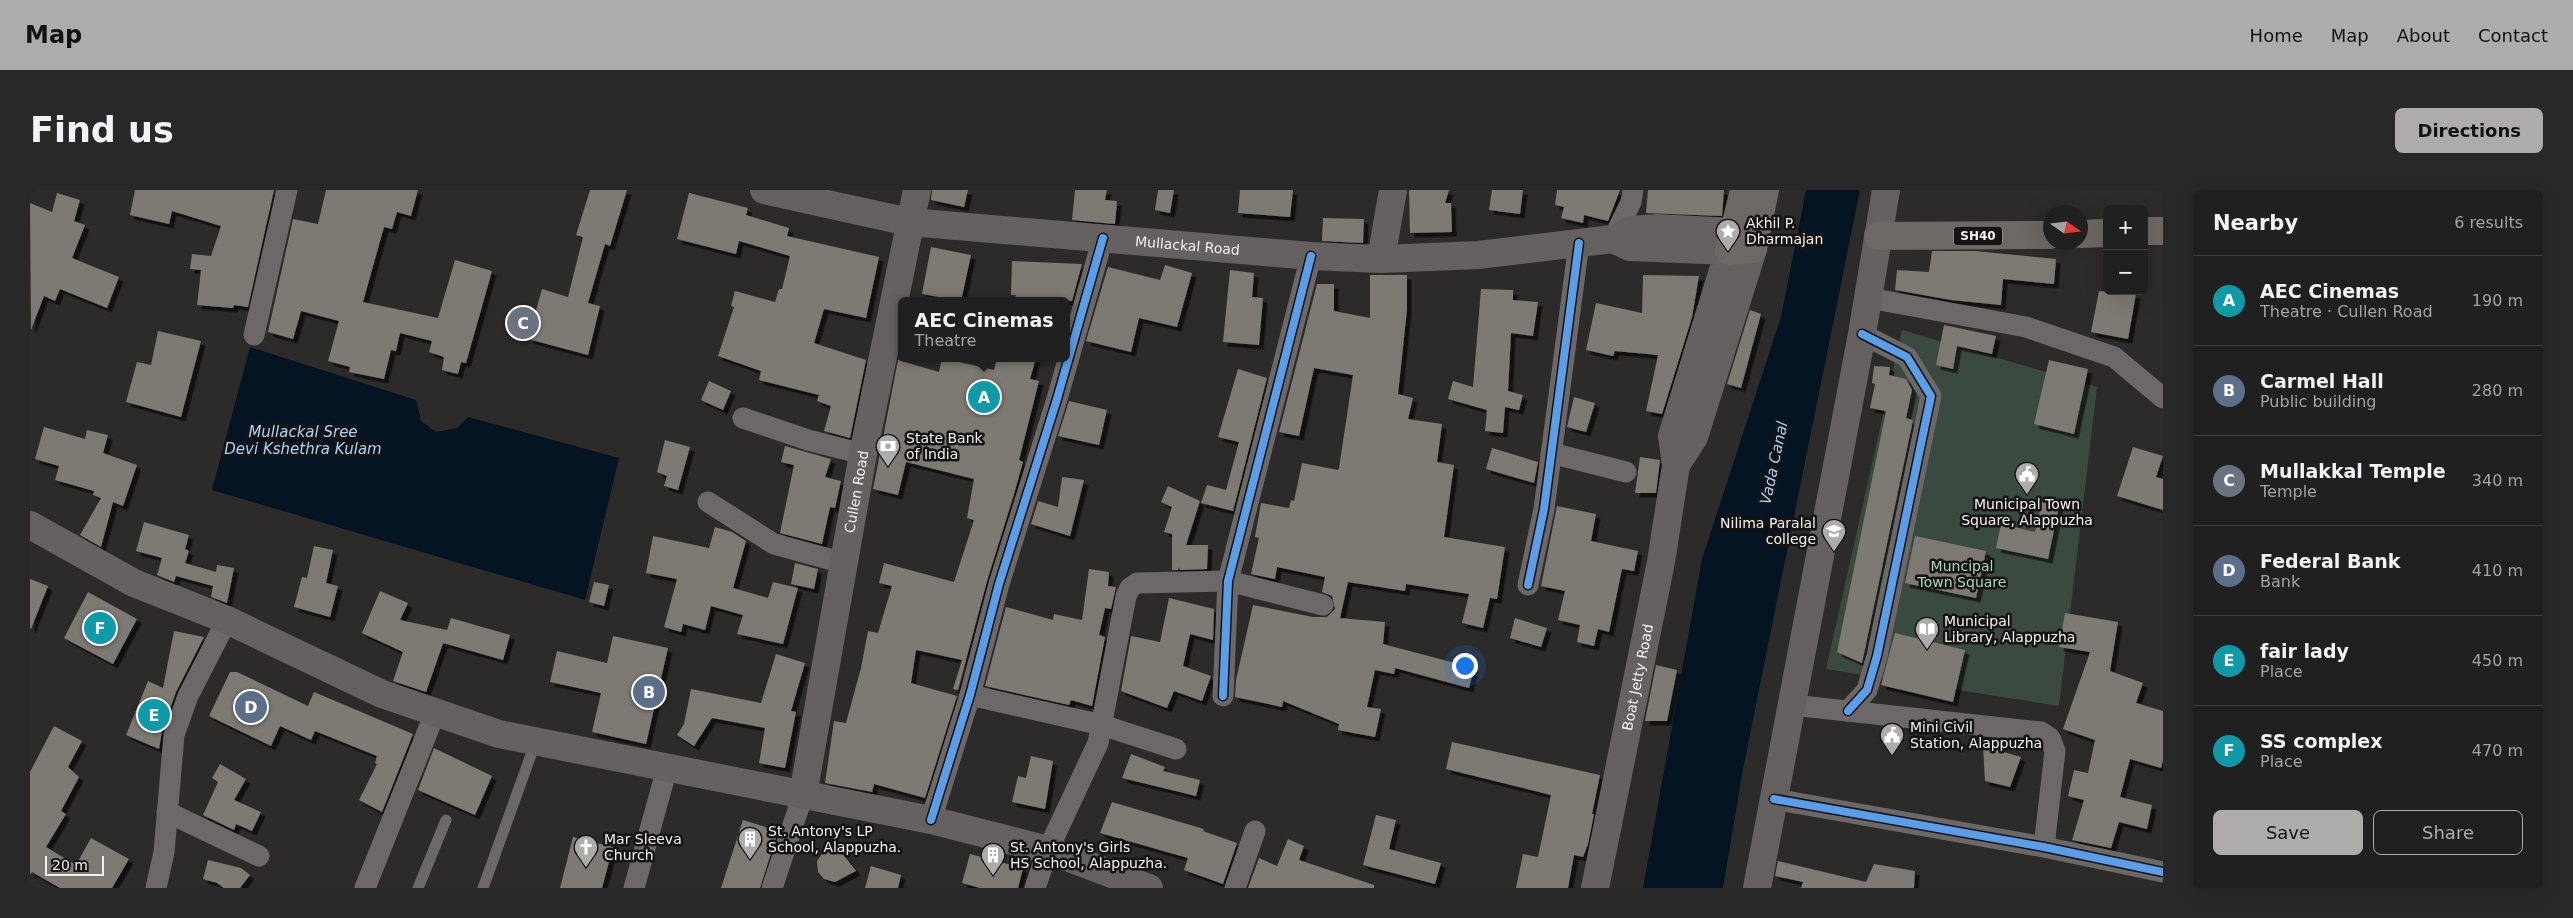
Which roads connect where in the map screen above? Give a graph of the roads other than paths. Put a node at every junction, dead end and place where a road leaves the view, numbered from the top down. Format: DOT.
graph roads {
  1 [pos="288,190"];
  2 [pos="764,190"];
  3 [pos="917,190"];
  4 [pos="1393,190"];
  5 [pos="1633,190"];
  6 [pos="1744,190"];
  7 [pos="1766,190"];
  8 [pos="1886,190"];
  9 [pos="909,222"];
  10 [pos="2163,230"];
  11 [pos="2148,231"];
  12 [pos="2103,233"];
  13 [pos="2088,234"];
  14 [pos="2043,235"];
  15 [pos="1878,236"];
  16 [pos="1103,238"];
  17 [pos="1614,239"];
  18 [pos="1744,241"];
  19 [pos="1579,243"];
  20 [pos="1311,256"];
  21 [pos="1381,258"];
  22 [pos="1869,298"];
  23 [pos="1862,334"];
  24 [pos="254,335"];
  25 [pos="1070,353"];
  26 [pos="1067,362"];
  27 [pos="2163,398"];
  28 [pos="743,418"];
  29 [pos="1551,452"];
  30 [pos="863,454"];
  31 [pos="1626,472"];
  32 [pos="708,502"];
  33 [pos="30,525"];
  34 [pos="844,563"];
  35 [pos="1228,581"];
  36 [pos="1528,585"];
  37 [pos="1323,605"];
  38 [pos="227,620"];
  39 [pos="970,695"];
  40 [pos="1223,696"];
  41 [pos="1792,705"];
  42 [pos="1848,711"];
  43 [pos="435,712"];
  44 [pos="1102,725"];
  45 [pos="536,741"];
  46 [pos="1176,749"];
  47 [pos="667,768"];
  48 [pos="803,795"];
  49 [pos="1774,799"];
  50 [pos="168,812"];
  51 [pos="446,820"];
  52 [pos="931,820"];
  53 [pos="1254,831"];
  54 [pos="2044,847"];
  55 [pos="1048,850"];
  56 [pos="259,856"];
  57 [pos="2163,872"];
  58 [pos="156,888"];
  59 [pos="365,888"];
  60 [pos="418,888"];
  61 [pos="483,888"];
  62 [pos="634,888"];
  63 [pos="772,888"];
  64 [pos="1035,888"];
  65 [pos="1149,888"];
  66 [pos="1235,888"];
  67 [pos="1595,888"];
  68 [pos="1758,888"];
  1 -- 24 [label="street"];
  2 -- 9 [label="main road, Mullackal Road"];
  3 -- 9 [label="main road, Cullen Road"];
  4 -- 21 [label="main road"];
  5 -- 17 [label="street"];
  6 -- 18 [label="main road"];
  7 -- 18 [label="main road"];
  8 -- 15 [label="main road"];
  9 -- 16 [label="main road, Mullackal Road"];
  9 -- 30 [label="main road, Cullen Road"];
  10 -- 11 [label="main road"];
  12 -- 13 [label="main road"];
  14 -- 15 [label="main road, SH40"];
  15 -- 22 [label="main road"];
  16 -- 20 [label="main road, Mullackal Road"];
  16 -- 25 [label="street"];
  17 -- 18 [label="main road, Mullackal Road"];
  17 -- 19 [label="main road, Mullackal Road"];
  18 -- 67 [label="main road, Boat Jetty Road"];
  19 -- 21 [label="main road, Mullackal Road"];
  19 -- 29 [label="street"];
  20 -- 21 [label="main road, Mullackal Road"];
  20 -- 35 [label="street"];
  22 -- 23 [label="main road"];
  22 -- 27 [label="street"];
  23 -- 41 [label="main road"];
  23 -- 42 [label="street"];
  26 -- 39 [label="street"];
  28 -- 30 [label="street"];
  29 -- 31 [label="street"];
  29 -- 36 [label="street"];
  30 -- 34 [label="main road, Cullen Road"];
  32 -- 34 [label="street"];
  33 -- 38 [label="main road"];
  34 -- 48 [label="main road, Cullen Road"];
  35 -- 37 [label="street"];
  35 -- 40 [label="street"];
  35 -- 44 [label="street"];
  38 -- 43 [label="main road"];
  38 -- 50 [label="street"];
  39 -- 44 [label="street"];
  39 -- 52 [label="street"];
  41 -- 42 [label="street"];
  41 -- 49 [label="main road"];
  42 -- 54 [label="street"];
  43 -- 45 [label="main road"];
  43 -- 59 [label="street"];
  44 -- 46 [label="street"];
  44 -- 55 [label="street"];
  45 -- 47 [label="main road"];
  45 -- 61 [label="lane"];
  47 -- 48 [label="main road"];
  47 -- 62 [label="street"];
  48 -- 52 [label="main road"];
  48 -- 63 [label="street"];
  49 -- 54 [label="street"];
  49 -- 68 [label="main road"];
  50 -- 56 [label="street"];
  50 -- 58 [label="street"];
  51 -- 60 [label="lane"];
  52 -- 55 [label="main road"];
  53 -- 66 [label="street"];
  54 -- 57 [label="street"];
  55 -- 64 [label="street"];
  55 -- 65 [label="main road"];
}
